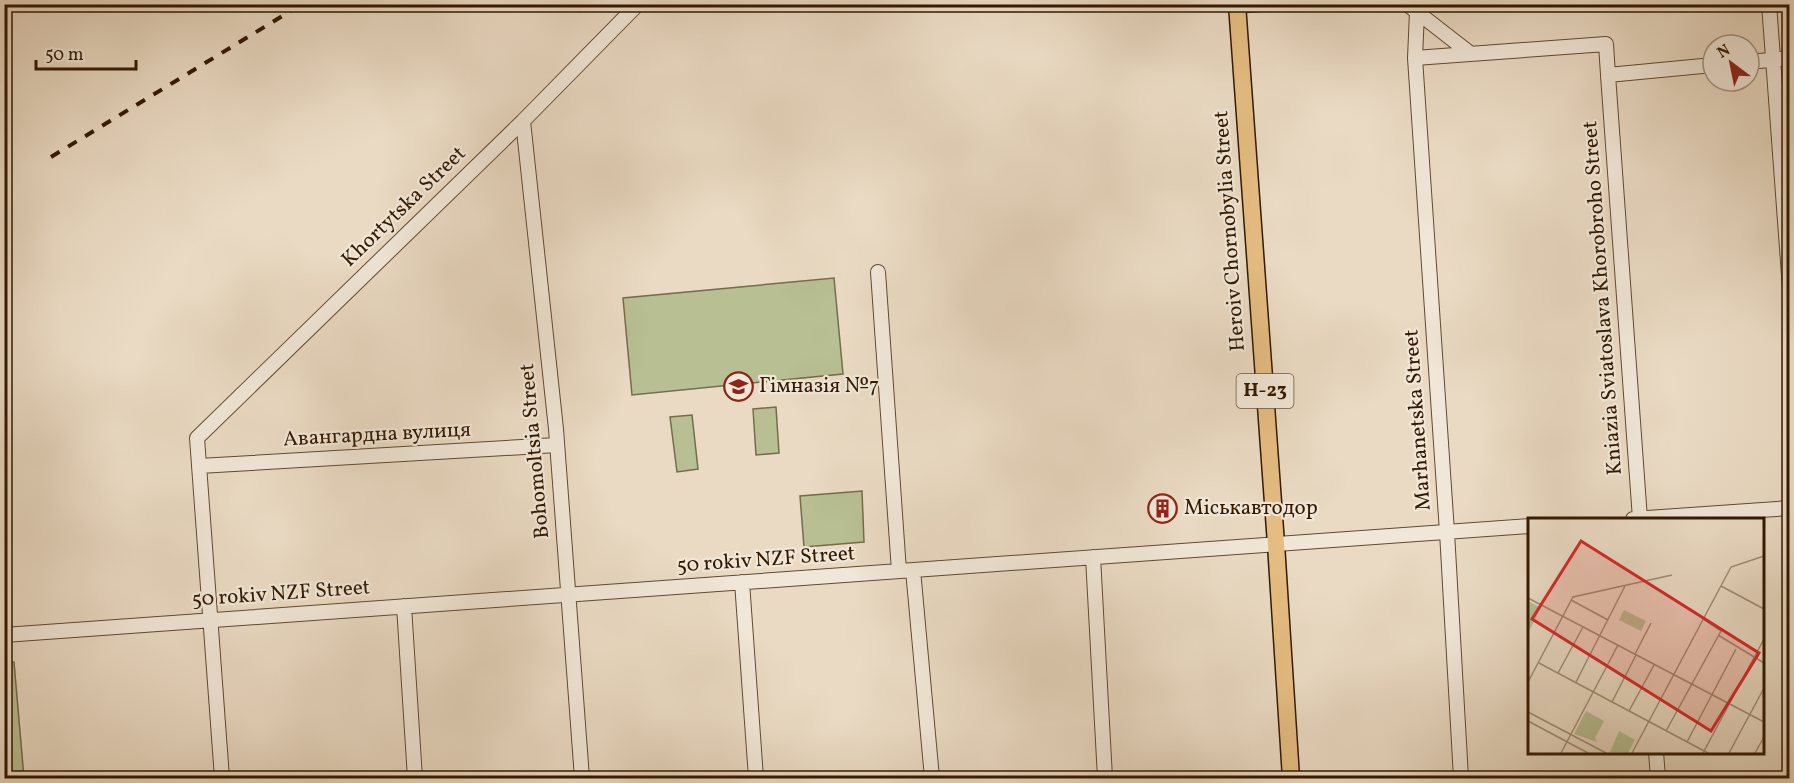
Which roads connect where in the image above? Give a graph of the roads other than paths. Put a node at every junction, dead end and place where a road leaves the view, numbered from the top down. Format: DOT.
graph roads {
  1 [pos="638,4"];
  2 [pos="1262,4"];
  3 [pos="1769,4"];
  4 [pos="1237,5"];
  5 [pos="1412,8"];
  6 [pos="1471,54"];
  7 [pos="1415,58"];
  8 [pos="1790,58"];
  9 [pos="1773,59"];
  10 [pos="1761,60"];
  11 [pos="1701,66"];
  12 [pos="1608,75"];
  13 [pos="524,121"];
  14 [pos="878,272"];
  15 [pos="1790,289"];
  16 [pos="557,445"];
  17 [pos="199,466"];
  18 [pos="1790,508"];
  19 [pos="1640,518"];
  20 [pos="1654,518"];
  21 [pos="1528,526"];
  22 [pos="1447,532"];
  23 [pos="1276,544"];
  24 [pos="1093,557"];
  25 [pos="906,571"];
  26 [pos="742,582"];
  27 [pos="569,595"];
  28 [pos="405,606"];
  29 [pos="211,620"];
  30 [pos="4,635"];
  31 [pos="1656,753"];
  32 [pos="222,778"];
  33 [pos="415,778"];
  34 [pos="582,778"];
  35 [pos="756,778"];
  36 [pos="932,778"];
  37 [pos="1106,778"];
  38 [pos="1291,778"];
  39 [pos="1461,778"];
  40 [pos="1658,778"];
  1 -- 13 [label="street, Khortytska Street"];
  2 -- 4 [label="street"];
  3 -- 9 [label="street"];
  4 -- 23 [label="main road, Heroiv Chornobylia Street / Н-23"];
  5 -- 6 [label="street"];
  5 -- 7 [label="street, Marhanetska Street"];
  6 -- 7 [label="street"];
  6 -- 12 [label="street, Kniazia Sviatoslava Khorobroho Street"];
  7 -- 22 [label="street, Marhanetska Street"];
  8 -- 9 [label="street"];
  9 -- 10 [label="street"];
  9 -- 15 [label="street"];
  11 -- 12 [label="street"];
  12 -- 19 [label="street, Kniazia Sviatoslava Khorobroho Street"];
  13 -- 16 [label="street, Bohomoltsia Street"];
  13 -- 17 [label="street, Khortytska Street"];
  14 -- 25 [label="street"];
  16 -- 17 [label="street, Авангардна вулиця"];
  16 -- 27 [label="street, Bohomoltsia Street"];
  17 -- 29 [label="street"];
  18 -- 20 [label="street"];
  21 -- 22 [label="street, 50 rokiv NZF Street"];
  22 -- 23 [label="street, 50 rokiv NZF Street"];
  22 -- 39 [label="street, Marhanetska Street"];
  23 -- 24 [label="street, 50 rokiv NZF Street"];
  23 -- 38 [label="main road, Heroiv Chornobylia Street / Н-23"];
  24 -- 25 [label="street, 50 rokiv NZF Street"];
  24 -- 37 [label="street"];
  25 -- 26 [label="street, 50 rokiv NZF Street"];
  25 -- 36 [label="street"];
  26 -- 27 [label="street, 50 rokiv NZF Street"];
  26 -- 35 [label="street"];
  27 -- 28 [label="street, 50 rokiv NZF Street"];
  27 -- 34 [label="street, Bohomoltsia Street"];
  28 -- 29 [label="street, 50 rokiv NZF Street"];
  28 -- 33 [label="street"];
  29 -- 30 [label="street, 50 rokiv NZF Street"];
  29 -- 32 [label="street"];
  31 -- 40 [label="street"];
}
